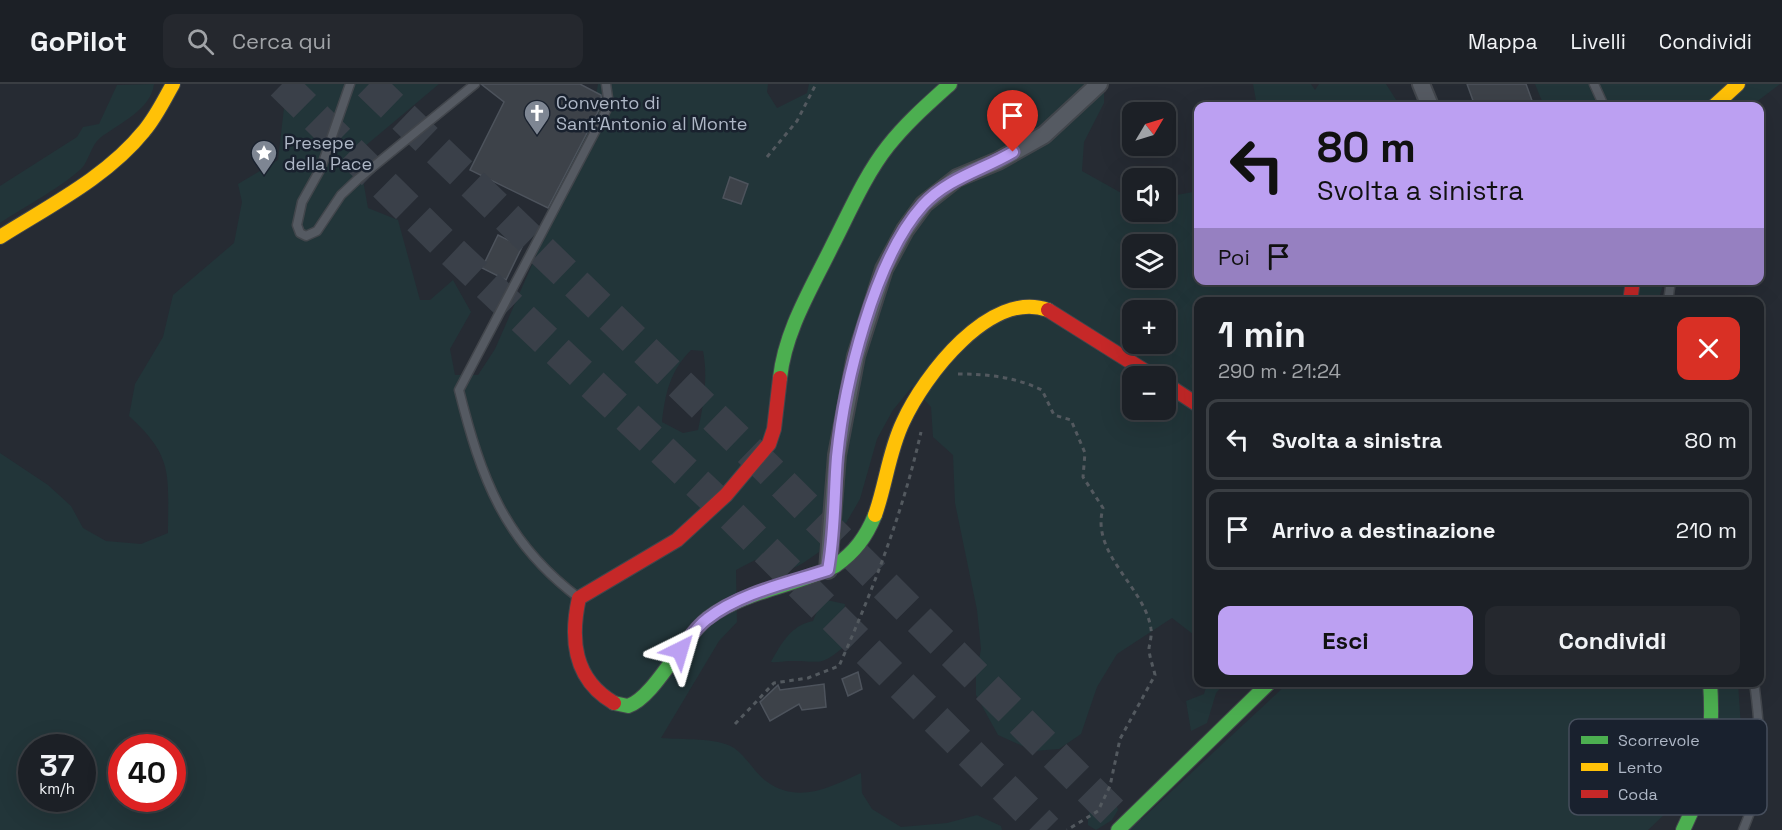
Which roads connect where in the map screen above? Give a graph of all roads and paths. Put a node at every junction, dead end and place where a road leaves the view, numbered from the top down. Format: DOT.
graph roads {
  1 [pos="173,84"];
  2 [pos="350,84"];
  3 [pos="475,84"];
  4 [pos="606,84"];
  5 [pos="816,84"];
  6 [pos="950,84"];
  7 [pos="1099,84"];
  8 [pos="1421,84"];
  9 [pos="1593,84"];
  10 [pos="1738,84"];
  11 [pos="1428,102"];
  12 [pos="1602,102"];
  13 [pos="1718,102"];
  14 [pos="767,157"];
  15 [pos="0,237"];
  16 [pos="1138,366"];
  17 [pos="935,375"];
  18 [pos="1176,391"];
  19 [pos="1194,402"];
  20 [pos="828,570"];
  21 [pos="579,598"];
  22 [pos="1265,687"];
  23 [pos="1710,687"];
  24 [pos="1755,687"];
  25 [pos="1713,719"];
  26 [pos="1760,719"];
  27 [pos="1692,815"];
  28 [pos="1747,815"];
  29 [pos="1067,830"];
  30 [pos="1118,830"];
  31 [pos="1683,830"];
  32 [pos="1743,830"];
  1 -- 15 [label="street"];
  2 -- 3 [label="lane"];
  4 -- 21 [label="lane"];
  5 -- 14 [label="path"];
  6 -- 21 [label="street"];
  7 -- 20 [label="street"];
  8 -- 11 [label="street"];
  9 -- 12 [label="lane"];
  10 -- 13 [label="street"];
  16 -- 17 [label="street"];
  17 -- 20 [label="street"];
  17 -- 29 [label="path"];
  18 -- 19 [label="street"];
  20 -- 21 [label="street"];
  22 -- 30 [label="street"];
  23 -- 25 [label="street"];
  24 -- 26 [label="lane"];
  27 -- 31 [label="street"];
  28 -- 32 [label="lane"];
}
